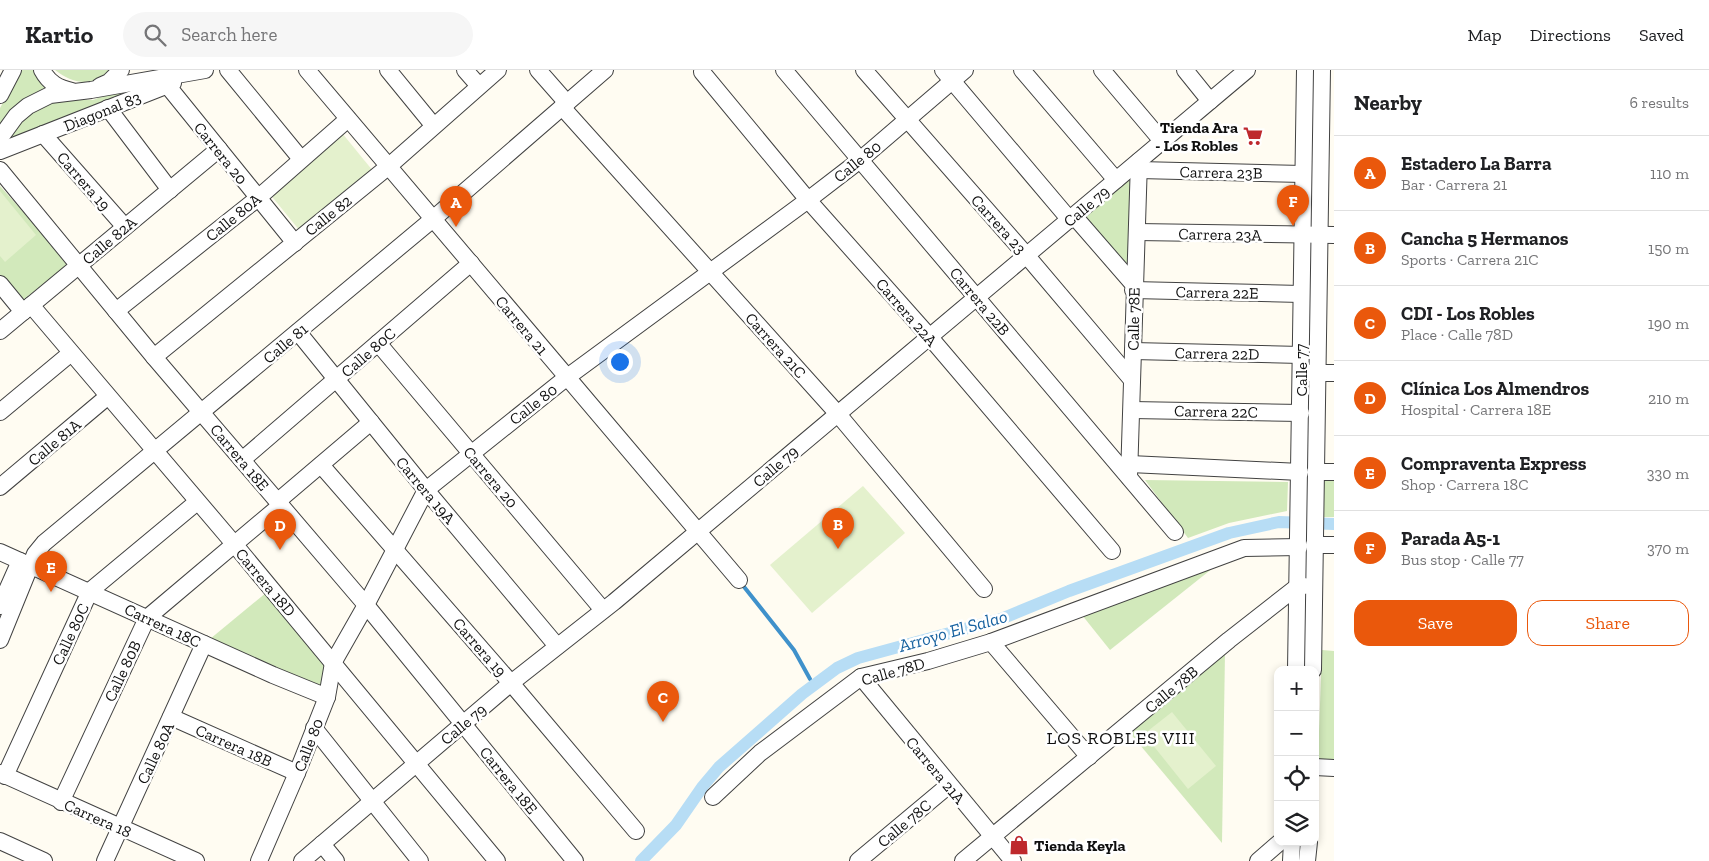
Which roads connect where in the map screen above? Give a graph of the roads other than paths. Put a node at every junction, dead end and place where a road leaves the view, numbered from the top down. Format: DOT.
graph roads {
  1 [pos="14,70"];
  2 [pos="42,70"];
  3 [pos="121,70"];
  4 [pos="205,70"];
  5 [pos="228,70"];
  6 [pos="307,70"];
  7 [pos="388,70"];
  8 [pos="465,70"];
  9 [pos="498,70"];
  10 [pos="538,70"];
  11 [pos="605,70"];
  12 [pos="784,70"];
  13 [pos="864,70"];
  14 [pos="965,70"];
  15 [pos="1022,70"];
  16 [pos="1102,70"];
  17 [pos="1185,70"];
  18 [pos="1247,70"];
  19 [pos="1305,70"];
  20 [pos="1322,70"];
  21 [pos="702,72"];
  22 [pos="948,76"];
  23 [pos="167,85"];
  24 [pos="479,86"];
  25 [pos="84,91"];
  26 [pos="0,95"];
  27 [pos="1210,101"];
  28 [pos="564,105"];
  29 [pos="108,108"];
  30 [pos="1327,115"];
  31 [pos="348,119"];
  32 [pos="907,120"];
  33 [pos="434,125"];
  34 [pos="43,134"];
  35 [pos="0,138"];
  36 [pos="1162,142"];
  37 [pos="218,149"];
  38 [pos="0,151"];
  39 [pos="301,159"];
  40 [pos="860,160"];
  41 [pos="389,166"];
  42 [pos="1139,166"];
  43 [pos="0,170"];
  44 [pos="1327,172"];
  45 [pos="1303,174"];
  46 [pos="1116,180"];
  47 [pos="170,190"];
  48 [pos="258,198"];
  49 [pos="808,200"];
  50 [pos="433,218"];
  51 [pos="1072,218"];
  52 [pos="125,227"];
  53 [pos="1137,232"];
  54 [pos="1302,235"];
  55 [pos="1326,235"];
  56 [pos="294,243"];
  57 [pos="1027,256"];
  58 [pos="471,264"];
  59 [pos="78,266"];
  60 [pos="710,272"];
  61 [pos="0,284"];
  62 [pos="1134,287"];
  63 [pos="1301,294"];
  64 [pos="978,298"];
  65 [pos="27,309"];
  66 [pos="116,311"];
  67 [pos="0,331"];
  68 [pos="298,332"];
  69 [pos="928,336"];
  70 [pos="378,343"];
  71 [pos="1133,351"];
  72 [pos="71,353"];
  73 [pos="1301,355"];
  74 [pos="154,357"];
  75 [pos="1301,373"];
  76 [pos="1317,373"];
  77 [pos="1334,374"];
  78 [pos="566,378"];
  79 [pos="336,380"];
  80 [pos="1132,380"];
  81 [pos="107,397"];
  82 [pos="1132,410"];
  83 [pos="0,412"];
  84 [pos="202,412"];
  85 [pos="837,413"];
  86 [pos="1300,413"];
  87 [pos="371,422"];
  88 [pos="155,452"];
  89 [pos="470,452"];
  90 [pos="242,460"];
  91 [pos="321,465"];
  92 [pos="1130,470"];
  93 [pos="1308,472"];
  94 [pos="1334,472"];
  95 [pos="0,487"];
  96 [pos="426,490"];
  97 [pos="197,502"];
  98 [pos="279,503"];
  99 [pos="697,531"];
  100 [pos="1175,532"];
  101 [pos="1306,539"];
  102 [pos="235,545"];
  103 [pos="1334,545"];
  104 [pos="394,549"];
  105 [pos="1112,551"];
  106 [pos="0,552"];
  107 [pos="25,563"];
  108 [pos="739,580"];
  109 [pos="1306,586"];
  110 [pos="984,589"];
  111 [pos="90,591"];
  112 [pos="366,605"];
  113 [pos="0,606"];
  114 [pos="603,610"];
  115 [pos="147,618"];
  116 [pos="0,640"];
  117 [pos="990,642"];
  118 [pos="204,644"];
  119 [pos="557,646"];
  120 [pos="333,663"];
  121 [pos="1296,666"];
  122 [pos="1313,666"];
  123 [pos="861,677"];
  124 [pos="511,683"];
  125 [pos="326,696"];
  126 [pos="171,717"];
  127 [pos="464,723"];
  128 [pos="314,728"];
  129 [pos="1089,757"];
  130 [pos="418,763"];
  131 [pos="1319,767"];
  132 [pos="1334,768"];
  133 [pos="297,773"];
  134 [pos="2,774"];
  135 [pos="949,785"];
  136 [pos="714,796"];
  137 [pos="61,802"];
  138 [pos="372,802"];
  139 [pos="120,828"];
  140 [pos="636,831"];
  141 [pos="992,837"];
  142 [pos="0,841"];
  143 [pos="322,844"];
  144 [pos="1275,846"];
  145 [pos="1292,846"];
  146 [pos="1308,846"];
  147 [pos="1260,859"];
  148 [pos="44,861"];
  149 [pos="105,861"];
  150 [pos="196,861"];
  151 [pos="259,861"];
  152 [pos="302,861"];
  153 [pos="336,861"];
  154 [pos="420,861"];
  155 [pos="497,861"];
  156 [pos="575,861"];
  157 [pos="858,861"];
  158 [pos="963,861"];
  159 [pos="1013,861"];
  160 [pos="1291,861"];
  161 [pos="1307,861"];
  1 -- 26 [label="street"];
  2 -- 25 [label="street"];
  3 -- 25 [label="street"];
  4 -- 23 [label="street, Diagonal 83"];
  4 -- 25 [label="street"];
  5 -- 39 [label="street"];
  6 -- 31 [label="street, Carrera 21"];
  7 -- 33 [label="street"];
  8 -- 24 [label="street"];
  9 -- 24 [label="street, Calle 82"];
  10 -- 28 [label="street, Carrera 21C"];
  11 -- 28 [label="street, Calle 81"];
  12 -- 40 [label="street, Carrera 22B"];
  13 -- 32 [label="street, Carrera 23"];
  14 -- 22 [label="street, Calle 80"];
  15 -- 46 [label="street"];
  16 -- 36 [label="street"];
  17 -- 27 [label="street"];
  18 -- 27 [label="street, Calle 79"];
  19 -- 45 [label="street, Calle 77"];
  20 -- 30 [label="street, Calle 77"];
  21 -- 49 [label="street, Carrera 22A"];
  22 -- 32 [label="street, Calle 80"];
  22 -- 51 [label="street"];
  23 -- 29 [label="street, Diagonal 83"];
  23 -- 37 [label="street, Carrera 20"];
  24 -- 33 [label="street, Calle 82"];
  25 -- 35 [label="street"];
  27 -- 36 [label="street, Calle 79"];
  28 -- 50 [label="street, Calle 81"];
  28 -- 60 [label="street, Carrera 21C"];
  29 -- 34 [label="street, Diagonal 83"];
  29 -- 47 [label="street"];
  30 -- 44 [label="street, Calle 77"];
  31 -- 39 [label="street, Calle 80A"];
  31 -- 41 [label="street, Carrera 21"];
  32 -- 40 [label="street, Calle 80"];
  32 -- 57 [label="street, Carrera 23"];
  33 -- 41 [label="street, Calle 82"];
  34 -- 38 [label="street, Diagonal 83"];
  34 -- 52 [label="street, Carrera 19"];
  36 -- 42 [label="street, Calle 79"];
  37 -- 47 [label="street, Calle 82A"];
  37 -- 48 [label="street, Carrera 20"];
  39 -- 48 [label="street, Calle 80A"];
  40 -- 49 [label="street, Calle 80"];
  40 -- 64 [label="street, Carrera 22B"];
  41 -- 50 [label="street, Carrera 21"];
  41 -- 56 [label="street, Calle 82"];
  42 -- 45 [label="street, Carrera 23B"];
  42 -- 46 [label="street, Calle 79"];
  42 -- 53 [label="street, Calle 78E"];
  43 -- 59 [label="street, Carrera 18E"];
  44 -- 55 [label="street, Calle 77"];
  45 -- 54 [label="street, Calle 77"];
  46 -- 51 [label="street, Calle 79"];
  47 -- 52 [label="street, Calle 82A"];
  48 -- 56 [label="street, Carrera 20"];
  48 -- 66 [label="street, Calle 80A"];
  49 -- 60 [label="street, Calle 80"];
  49 -- 69 [label="street, Carrera 22A"];
  50 -- 58 [label="street, Carrera 21"];
  50 -- 68 [label="street, Calle 81"];
  51 -- 57 [label="street, Calle 79"];
  51 -- 62 [label="street"];
  52 -- 59 [label="street, Calle 82A"];
  53 -- 54 [label="street, Carrera 23A"];
  53 -- 62 [label="street, Calle 78E"];
  54 -- 55 [label="street, Carrera 23A"];
  54 -- 63 [label="street, Calle 77"];
  55 -- 76 [label="street, Calle 77"];
  56 -- 74 [label="street, Calle 82"];
  57 -- 64 [label="street, Calle 79"];
  57 -- 80 [label="street, Carrera 23"];
  58 -- 70 [label="street, Calle 80C"];
  58 -- 78 [label="street, Carrera 21"];
  59 -- 65 [label="street, Calle 82A"];
  59 -- 66 [label="street, Carrera 18E"];
  60 -- 78 [label="street, Calle 80"];
  60 -- 85 [label="street, Carrera 21C"];
  61 -- 65 [label="street, Carrera 18D"];
  62 -- 63 [label="street, Carrera 22E"];
  62 -- 71 [label="street, Calle 78E"];
  63 -- 73 [label="street, Calle 77"];
  64 -- 69 [label="street, Calle 79"];
  64 -- 92 [label="street, Carrera 22B"];
  65 -- 67 [label="street, Calle 82A"];
  65 -- 72 [label="street, Carrera 18D"];
  66 -- 74 [label="street, Carrera 18E"];
  68 -- 79 [label="street, Carrera 19A"];
  68 -- 84 [label="street, Calle 81"];
  69 -- 85 [label="street, Calle 79"];
  69 -- 105 [label="street, Carrera 22A"];
  70 -- 79 [label="street, Calle 80C"];
  70 -- 89 [label="street, Carrera 20"];
  71 -- 73 [label="street, Carrera 22D"];
  71 -- 80 [label="street, Calle 78E"];
  72 -- 81 [label="street, Carrera 18D"];
  72 -- 83 [label="street"];
  73 -- 75 [label="street, Calle 77"];
  74 -- 84 [label="street, Carrera 18E"];
  75 -- 76 [label="street"];
  75 -- 86 [label="street, Calle 77"];
  76 -- 77 [label="street"];
  76 -- 93 [label="street, Calle 77"];
  78 -- 89 [label="street, Calle 80"];
  78 -- 99 [label="street, Carrera 21"];
  79 -- 87 [label="street, Carrera 19A"];
  79 -- 90 [label="street, Calle 80C"];
  80 -- 82 [label="street, Calle 78E"];
  81 -- 88 [label="street, Carrera 18D"];
  81 -- 95 [label="street, Calle 81A"];
  82 -- 86 [label="street, Carrera 22C"];
  82 -- 92 [label="street, Calle 78E"];
  84 -- 88 [label="street, Calle 81"];
  84 -- 90 [label="street, Carrera 18E"];
  85 -- 99 [label="street, Calle 79"];
  85 -- 110 [label="street, Carrera 21C"];
  86 -- 93 [label="street, Calle 77"];
  87 -- 91 [label="street, Calle 80B"];
  87 -- 96 [label="street, Carrera 19A"];
  88 -- 97 [label="street, Carrera 18D"];
  88 -- 107 [label="street, Calle 81"];
  89 -- 96 [label="street, Calle 80"];
  89 -- 114 [label="street, Carrera 20"];
  90 -- 98 [label="street, Carrera 18E"];
  91 -- 98 [label="street, Calle 80B"];
  91 -- 104 [label="street, Carrera 19"];
  92 -- 93 [label="street"];
  92 -- 100 [label="street, Carrera 22B"];
  93 -- 94 [label="street"];
  93 -- 101 [label="street, Calle 77"];
  96 -- 104 [label="street, Calle 80"];
  96 -- 119 [label="street, Carrera 19A"];
  97 -- 102 [label="street, Carrera 18D"];
  97 -- 111 [label="street, Calle 80C"];
  98 -- 102 [label="street, Calle 80B"];
  98 -- 112 [label="street, Carrera 18E"];
  99 -- 108 [label="street, Carrera 21"];
  99 -- 114 [label="street, Calle 79"];
  101 -- 103 [label="street"];
  101 -- 109 [label="street, Calle 77"];
  101 -- 117 [label="street, Calle 78D"];
  102 -- 115 [label="street, Calle 80B"];
  102 -- 120 [label="street, Carrera 18D"];
  104 -- 112 [label="street, Calle 80"];
  104 -- 124 [label="street, Carrera 19"];
  106 -- 107 [label="street, Carrera 18C"];
  107 -- 111 [label="street, Carrera 18C"];
  107 -- 113 [label="street, Calle 81"];
  107 -- 116 [label="street, Calle 81"];
  109 -- 121 [label="street, Calle 77"];
  109 -- 122 [label="street, Calle 77"];
  109 -- 129 [label="street, Calle 78B"];
  111 -- 115 [label="street, Carrera 18C"];
  111 -- 134 [label="street, Calle 80C"];
  112 -- 120 [label="street, Calle 80"];
  112 -- 127 [label="street, Carrera 18E"];
  114 -- 119 [label="street, Calle 79"];
  115 -- 118 [label="street, Carrera 18C"];
  115 -- 137 [label="street, Calle 80B"];
  117 -- 123 [label="street, Calle 78D"];
  117 -- 129 [label="street"];
  118 -- 125 [label="street, Carrera 18C"];
  118 -- 126 [label="street, Calle 80A"];
  119 -- 124 [label="street, Calle 79"];
  120 -- 125 [label="street, Calle 80"];
  120 -- 130 [label="street, Carrera 18D"];
  123 -- 135 [label="street, Carrera 21A"];
  123 -- 136 [label="street, Calle 78D"];
  124 -- 127 [label="street, Calle 79"];
  124 -- 140 [label="street, Carrera 19"];
  125 -- 128 [label="street, Calle 80"];
  126 -- 133 [label="street, Carrera 18B"];
  126 -- 139 [label="street, Calle 80A"];
  127 -- 130 [label="street, Calle 79"];
  127 -- 156 [label="street, Carrera 18E"];
  128 -- 133 [label="street, Calle 80"];
  128 -- 138 [label="street"];
  129 -- 141 [label="street, Calle 78B"];
  130 -- 138 [label="street, Calle 79"];
  130 -- 155 [label="street, Carrera 18D"];
  131 -- 132 [label="street"];
  133 -- 151 [label="street, Calle 80"];
  134 -- 137 [label="street, Carrera 18"];
  135 -- 141 [label="street, Carrera 21A"];
  135 -- 157 [label="street, Calle 78C"];
  137 -- 139 [label="street, Carrera 18"];
  138 -- 143 [label="street, Calle 79"];
  138 -- 154 [label="street"];
  139 -- 149 [label="street, Calle 80A"];
  139 -- 150 [label="street, Carrera 18"];
  141 -- 158 [label="street, Calle 78B"];
  141 -- 159 [label="street, Carrera 21A"];
  142 -- 148 [label="street"];
  143 -- 152 [label="street, Calle 79"];
  143 -- 153 [label="street"];
  144 -- 147 [label="street"];
  145 -- 160 [label="street"];
  146 -- 161 [label="street"];
}
